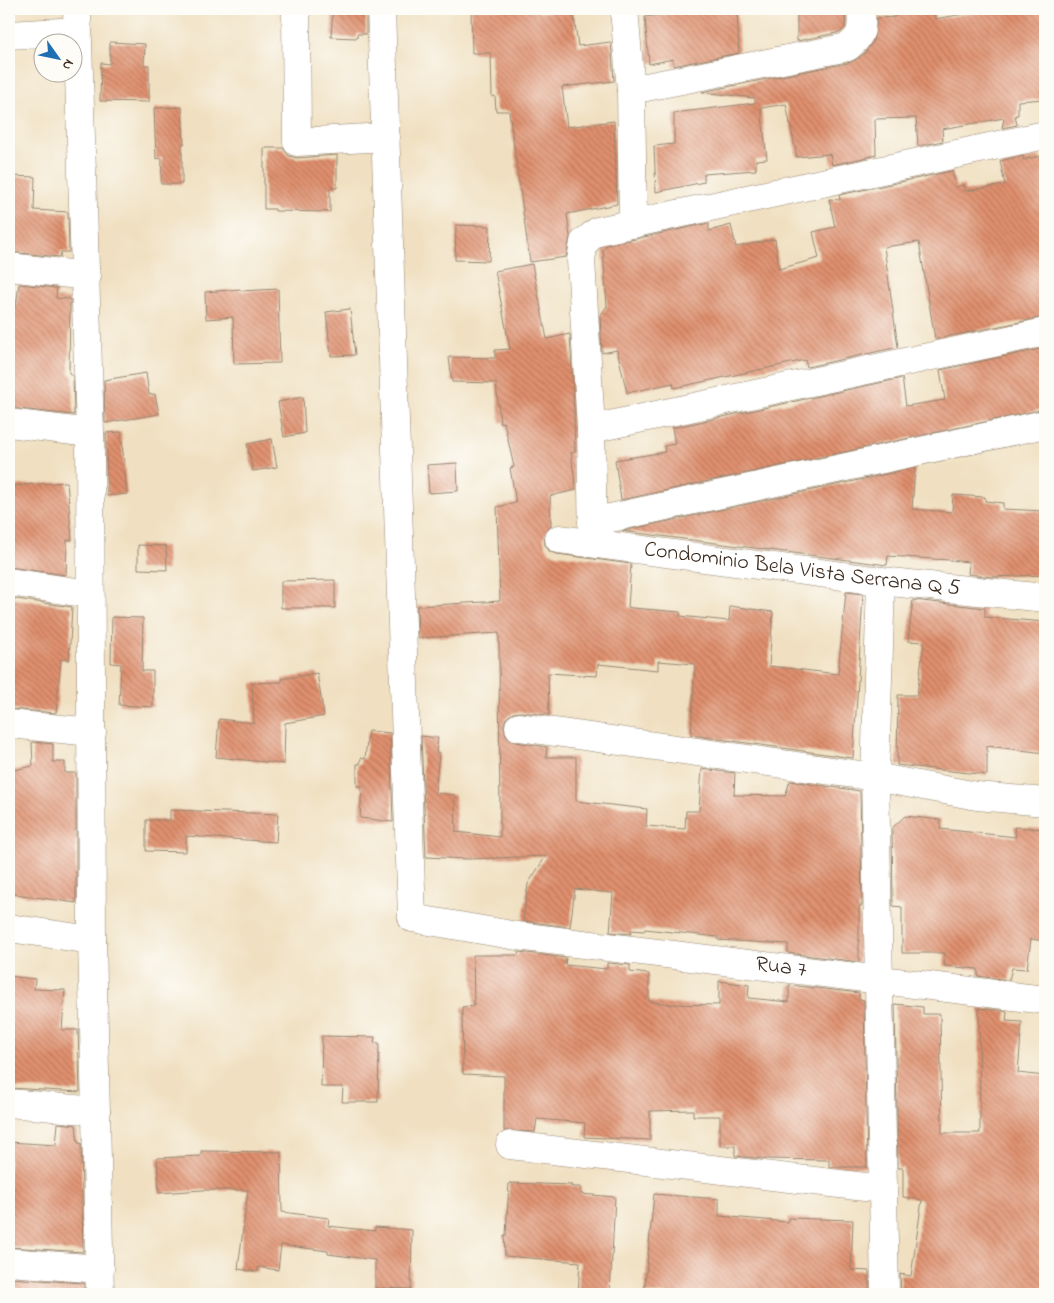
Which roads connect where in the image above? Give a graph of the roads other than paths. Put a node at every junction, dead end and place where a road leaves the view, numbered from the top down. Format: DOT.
graph roads {
  1 [pos="296,9"];
  2 [pos="381,9"];
  3 [pos="624,9"];
  4 [pos="861,9"];
  5 [pos="78,20"];
  6 [pos="9,35"];
  7 [pos="630,90"];
  8 [pos="1045,135"];
  9 [pos="386,137"];
  10 [pos="633,224"];
  11 [pos="9,267"];
  12 [pos="87,276"];
  13 [pos="1045,332"];
  14 [pos="9,423"];
  15 [pos="1045,424"];
  16 [pos="591,429"];
  17 [pos="90,433"];
  18 [pos="592,532"];
  19 [pos="559,539"];
  20 [pos="881,581"];
  21 [pos="9,582"];
  22 [pos="90,594"];
  23 [pos="1045,598"];
  24 [pos="9,724"];
  25 [pos="519,727"];
  26 [pos="92,732"];
  27 [pos="875,777"];
  28 [pos="1045,802"];
  29 [pos="9,928"];
  30 [pos="92,940"];
  31 [pos="880,979"];
  32 [pos="1045,1000"];
  33 [pos="9,1103"];
  34 [pos="96,1111"];
  35 [pos="510,1145"];
  36 [pos="882,1189"];
  37 [pos="9,1262"];
  38 [pos="100,1282"];
  39 [pos="885,1294"];
  1 -- 9 [label="street"];
  2 -- 9 [label="street"];
  3 -- 7 [label="street"];
  4 -- 7 [label="street"];
  5 -- 6 [label="street"];
  5 -- 12 [label="street"];
  7 -- 10 [label="street"];
  8 -- 10 [label="street"];
  9 -- 31 [label="street, Rua 7"];
  10 -- 16 [label="street"];
  11 -- 12 [label="street"];
  12 -- 17 [label="street"];
  13 -- 16 [label="street"];
  14 -- 17 [label="street"];
  15 -- 18 [label="street, Condominio Bela Vista Serrana Q 5"];
  16 -- 18 [label="street"];
  17 -- 22 [label="street"];
  18 -- 19 [label="street, Condominio Bela Vista Serrana Q 5"];
  18 -- 20 [label="street, Condominio Bela Vista Serrana Q 5"];
  20 -- 23 [label="street, Condominio Bela Vista Serrana Q 5"];
  20 -- 27 [label="street"];
  21 -- 22 [label="street"];
  22 -- 26 [label="street"];
  24 -- 26 [label="street"];
  25 -- 27 [label="street"];
  26 -- 30 [label="street"];
  27 -- 28 [label="street"];
  27 -- 31 [label="street"];
  29 -- 30 [label="street"];
  30 -- 34 [label="street"];
  31 -- 32 [label="street, Rua 7"];
  31 -- 36 [label="street"];
  33 -- 34 [label="street"];
  34 -- 38 [label="street"];
  35 -- 36 [label="street"];
  36 -- 39 [label="street"];
  37 -- 38 [label="street"];
}
